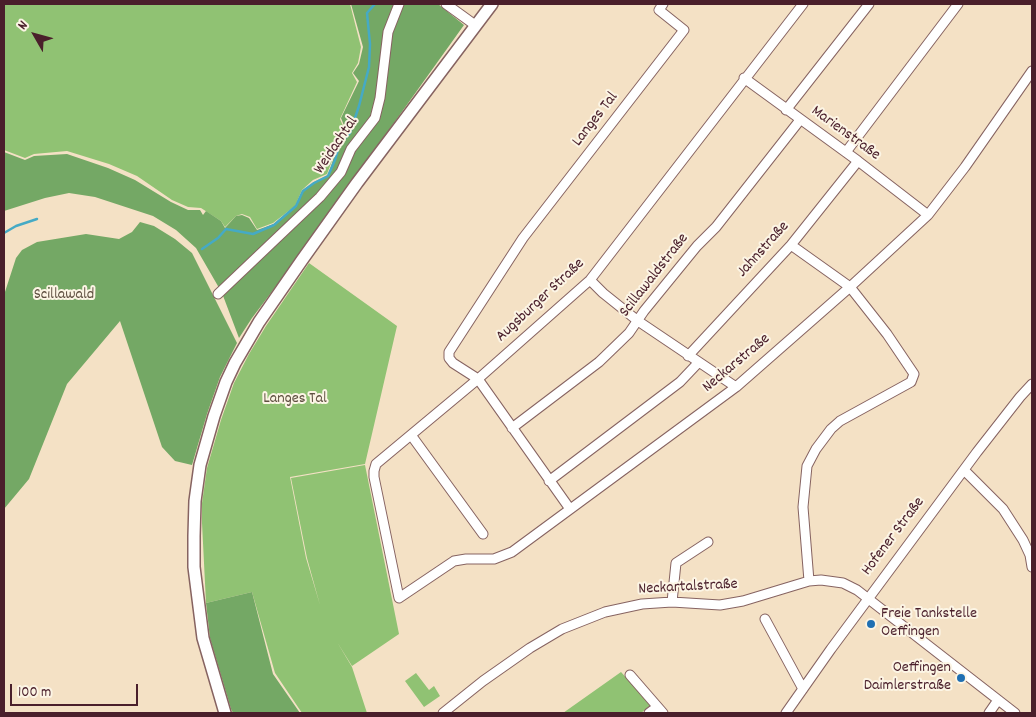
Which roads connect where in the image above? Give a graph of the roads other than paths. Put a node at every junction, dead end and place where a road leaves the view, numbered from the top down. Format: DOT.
graph roads {
  1 [pos="399,4"];
  2 [pos="446,4"];
  3 [pos="492,4"];
  4 [pos="663,4"];
  5 [pos="802,4"];
  6 [pos="869,4"];
  7 [pos="958,4"];
  8 [pos="475,26"];
  9 [pos="1032,71"];
  10 [pos="744,78"];
  11 [pos="786,110"];
  12 [pos="800,120"];
  13 [pos="846,152"];
  14 [pos="858,161"];
  15 [pos="928,215"];
  16 [pos="792,245"];
  17 [pos="590,280"];
  18 [pos="850,286"];
  19 [pos="218,294"];
  20 [pos="638,321"];
  21 [pos="688,356"];
  22 [pos="698,363"];
  23 [pos="478,379"];
  24 [pos="1032,384"];
  25 [pos="736,388"];
  26 [pos="512,428"];
  27 [pos="410,435"];
  28 [pos="964,470"];
  29 [pos="549,480"];
  30 [pos="570,509"];
  31 [pos="483,534"];
  32 [pos="708,542"];
  33 [pos="1031,554"];
  34 [pos="1032,567"];
  35 [pos="809,581"];
  36 [pos="399,598"];
  37 [pos="868,598"];
  38 [pos="672,602"];
  39 [pos="766,619"];
  40 [pos="630,676"];
  41 [pos="802,689"];
  42 [pos="998,700"];
  43 [pos="660,710"];
  44 [pos="225,713"];
  45 [pos="443,713"];
  46 [pos="649,713"];
  47 [pos="786,713"];
  48 [pos="989,713"];
  49 [pos="1016,713"];
  1 -- 19 [label="street, Weidachtal"];
  2 -- 8 [label="street"];
  3 -- 8 [label="main road"];
  4 -- 23 [label="street, Langes Tal"];
  5 -- 10 [label="street, Augsburger Straße"];
  6 -- 11 [label="street"];
  7 -- 13 [label="street"];
  8 -- 44 [label="main road"];
  9 -- 15 [label="street, Neckarstraße"];
  10 -- 11 [label="street, Marienstraße"];
  10 -- 17 [label="street, Augsburger Straße"];
  11 -- 12 [label="street, Marienstraße"];
  12 -- 13 [label="street, Marienstraße"];
  12 -- 20 [label="street, Scillawaldstraße"];
  13 -- 14 [label="street, Marienstraße"];
  14 -- 15 [label="street, Marienstraße"];
  14 -- 16 [label="street, Jahnstraße"];
  15 -- 18 [label="street, Neckarstraße"];
  16 -- 18 [label="street"];
  16 -- 21 [label="street, Jahnstraße"];
  17 -- 20 [label="street"];
  17 -- 23 [label="street, Augsburger Straße"];
  18 -- 25 [label="street, Neckarstraße"];
  18 -- 35 [label="street"];
  20 -- 21 [label="street"];
  20 -- 26 [label="street, Scillawaldstraße"];
  21 -- 22 [label="street"];
  22 -- 25 [label="street"];
  22 -- 29 [label="street"];
  23 -- 26 [label="street"];
  23 -- 27 [label="street, Augsburger Straße"];
  24 -- 28 [label="street, Hofener Straße"];
  25 -- 30 [label="street, Neckarstraße"];
  26 -- 29 [label="street"];
  27 -- 31 [label="street"];
  27 -- 36 [label="street, Augsburger Straße"];
  28 -- 33 [label="street"];
  28 -- 37 [label="street, Hofener Straße"];
  29 -- 30 [label="street"];
  30 -- 36 [label="street, Neckarstraße"];
  32 -- 38 [label="street"];
  33 -- 34 [label="street"];
  35 -- 37 [label="street, Neckartalstraße"];
  35 -- 38 [label="street, Neckartalstraße"];
  37 -- 41 [label="street, Hofener Straße"];
  37 -- 42 [label="street, Neckartalstraße"];
  38 -- 45 [label="street, Neckartalstraße"];
  39 -- 41 [label="street"];
  40 -- 43 [label="street"];
  41 -- 47 [label="street, Hofener Straße"];
  42 -- 48 [label="street"];
  42 -- 49 [label="street, Neckartalstraße"];
  43 -- 46 [label="street"];
}
